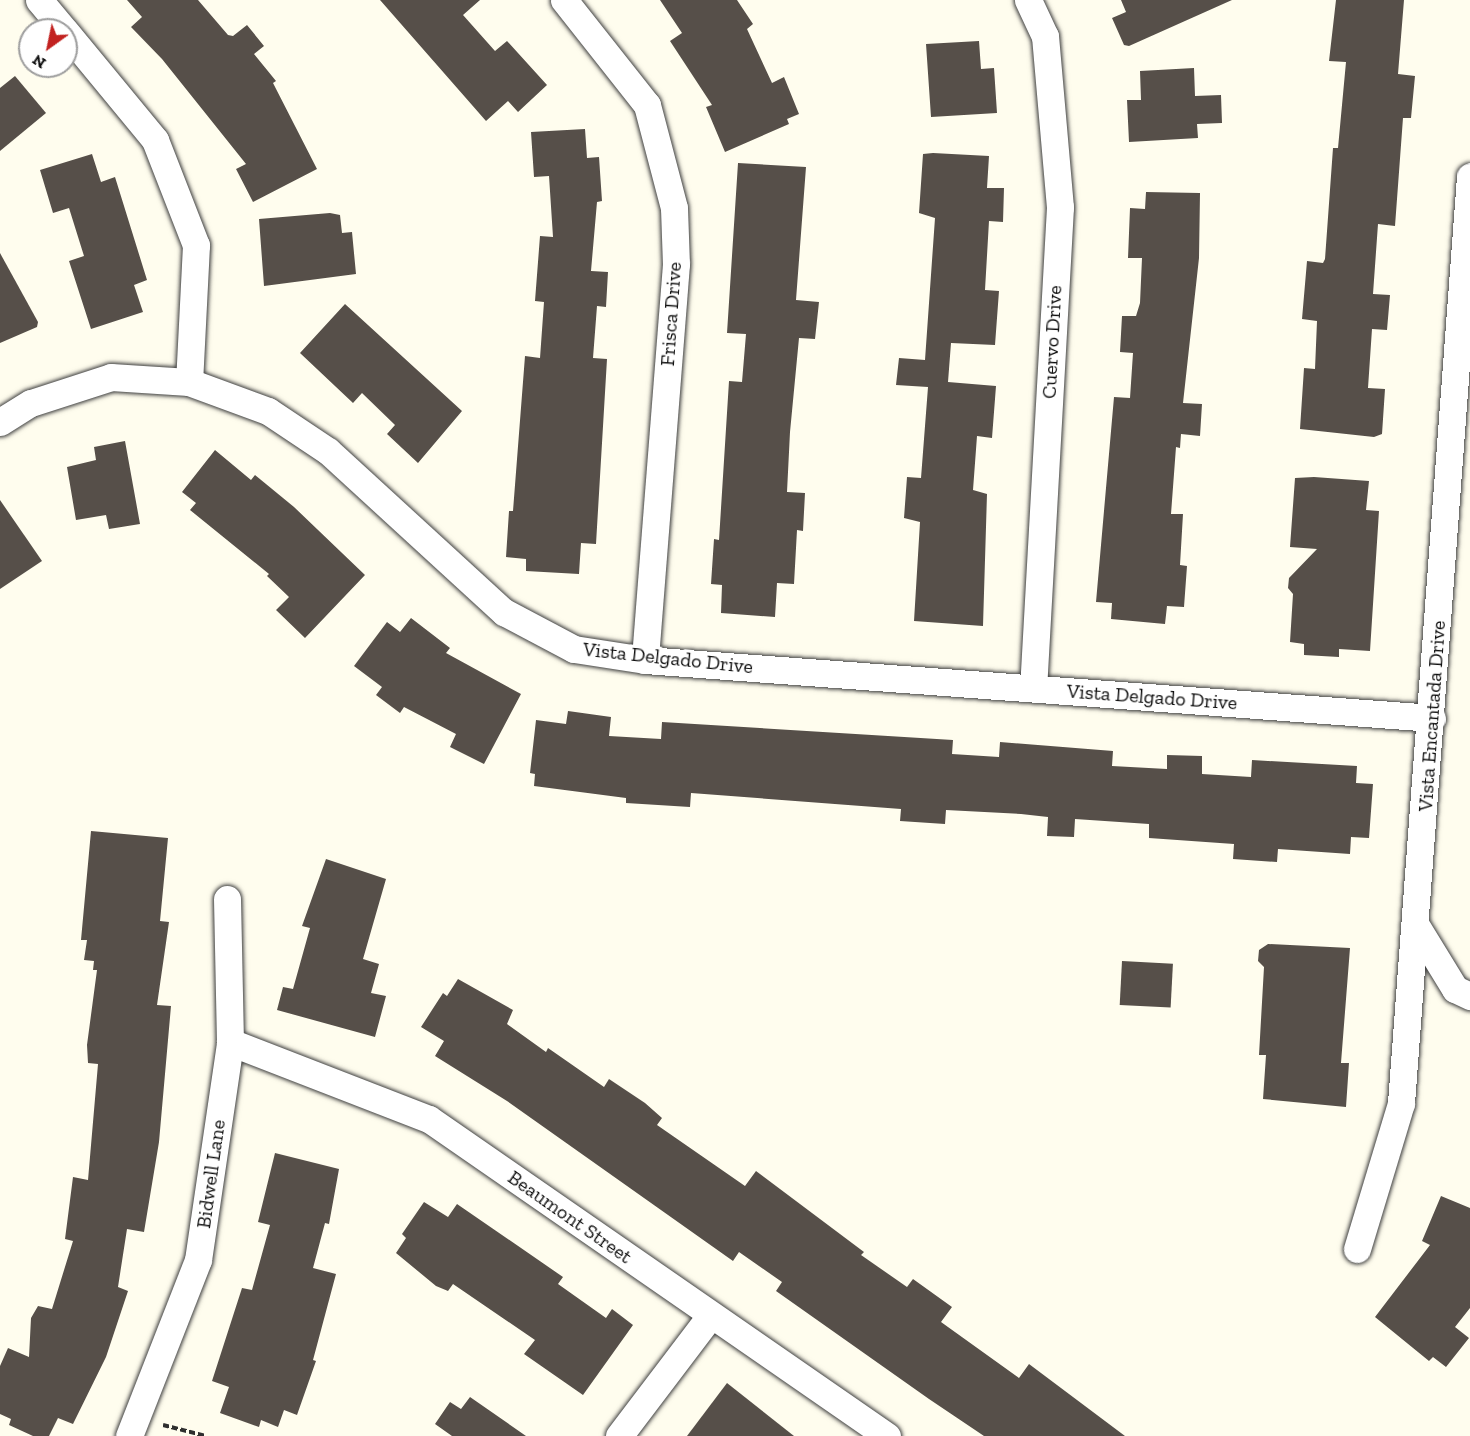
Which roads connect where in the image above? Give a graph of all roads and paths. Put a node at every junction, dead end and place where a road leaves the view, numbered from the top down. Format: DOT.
graph roads {
  1 [pos="39,0"];
  2 [pos="564,0"];
  3 [pos="1028,0"];
  4 [pos="54,18"];
  5 [pos="78,47"];
  6 [pos="1470,177"];
  7 [pos="189,382"];
  8 [pos="0,422"];
  9 [pos="645,660"];
  10 [pos="1034,688"];
  11 [pos="1432,718"];
  12 [pos="227,899"];
  13 [pos="1417,927"];
  14 [pos="1470,996"];
  15 [pos="230,1042"];
  16 [pos="1357,1249"];
  17 [pos="711,1315"];
  18 [pos="133,1427"];
  19 [pos="206,1436"];
  20 [pos="619,1436"];
  21 [pos="887,1436"];
  1 -- 4 [label="street"];
  2 -- 9 [label="street, Frisca Drive"];
  3 -- 10 [label="street, Cuervo Drive"];
  5 -- 7 [label="street"];
  6 -- 11 [label="street, Vista Encantada Drive"];
  7 -- 8 [label="street, Vista Delgado Drive"];
  7 -- 9 [label="street, Vista Delgado Drive"];
  9 -- 10 [label="street, Vista Delgado Drive"];
  10 -- 11 [label="street, Vista Delgado Drive"];
  11 -- 13 [label="street, Vista Encantada Drive"];
  12 -- 15 [label="street, Bidwell Lane"];
  13 -- 14 [label="street"];
  13 -- 16 [label="street, Vista Encantada Drive"];
  15 -- 17 [label="street, Beaumont Street"];
  15 -- 18 [label="street, Bidwell Lane"];
  17 -- 20 [label="street"];
  17 -- 21 [label="street, Beaumont Street"];
  18 -- 19 [label="path"];
}
